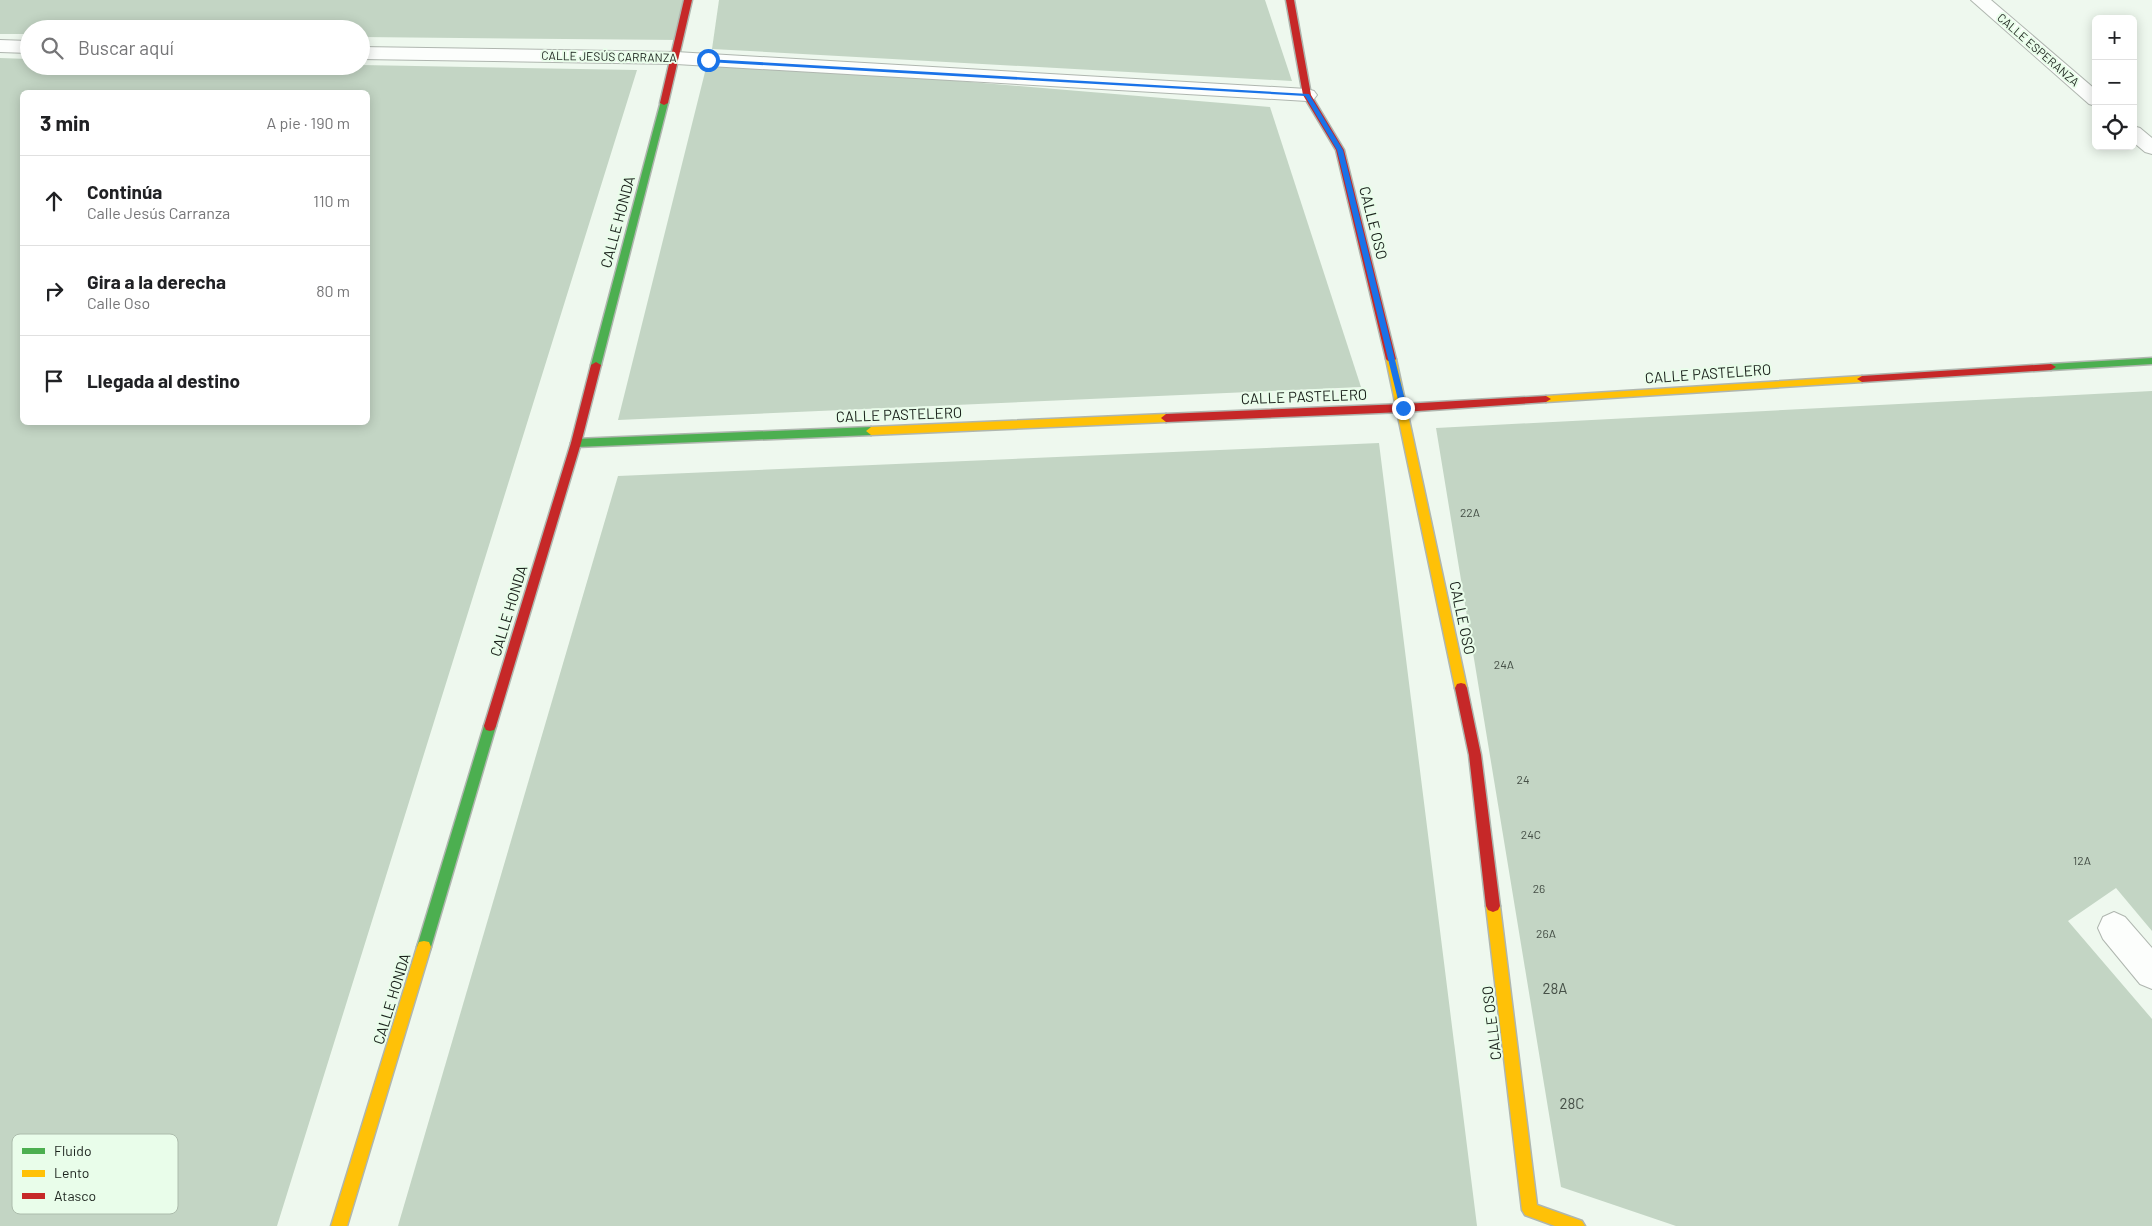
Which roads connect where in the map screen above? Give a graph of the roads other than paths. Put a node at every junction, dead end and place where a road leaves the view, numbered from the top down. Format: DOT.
graph roads {
  1 [pos="688,0"];
  2 [pos="1290,0"];
  3 [pos="1980,0"];
  4 [pos="0,46"];
  5 [pos="20,47"];
  6 [pos="370,53"];
  7 [pos="676,58"];
  8 [pos="1307,95"];
  9 [pos="2092,97"];
  10 [pos="2137,135"];
  11 [pos="2152,148"];
  12 [pos="2152,361"];
  13 [pos="1403,408"];
  14 [pos="576,443"];
  15 [pos="2114,928"];
  16 [pos="2152,973"];
  17 [pos="339,1226"];
  18 [pos="1576,1226"];
  1 -- 7 [label="street, CALLE HONDA"];
  2 -- 8 [label="street, CALLE OSO"];
  3 -- 9 [label="street, CALLE ESPERANZA"];
  4 -- 5 [label="street"];
  6 -- 7 [label="street, CALLE JESÚS CARRANZA"];
  7 -- 8 [label="street, CALLE JESÚS CARRANZA"];
  7 -- 14 [label="street, CALLE HONDA"];
  8 -- 13 [label="street, CALLE OSO"];
  10 -- 11 [label="street"];
  12 -- 13 [label="street, CALLE PASTELERO"];
  13 -- 14 [label="street, CALLE PASTELERO"];
  13 -- 18 [label="street, CALLE OSO"];
  14 -- 17 [label="street, CALLE HONDA"];
  15 -- 16 [label="street"];
}
